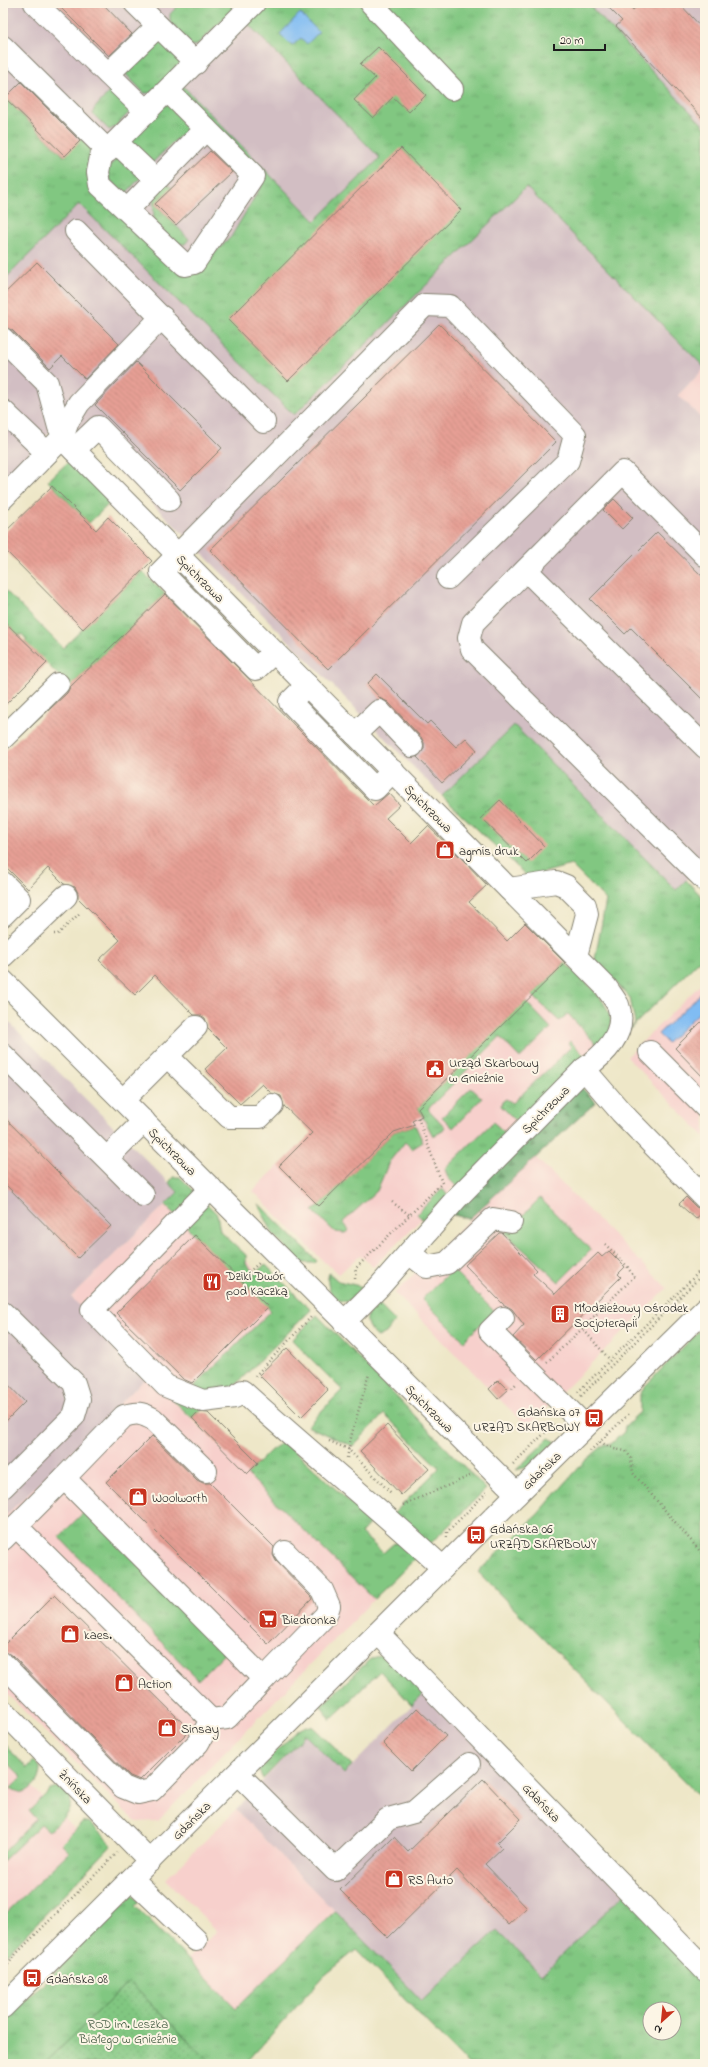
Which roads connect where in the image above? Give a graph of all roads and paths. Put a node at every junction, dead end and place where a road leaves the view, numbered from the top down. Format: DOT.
graph roads {
  1 [pos="35,3"];
  2 [pos="135,3"];
  3 [pos="254,3"];
  4 [pos="371,3"];
  5 [pos="158,26"];
  6 [pos="3,47"];
  7 [pos="196,63"];
  8 [pos="108,74"];
  9 [pos="452,89"];
  10 [pos="168,91"];
  11 [pos="147,112"];
  12 [pos="206,129"];
  13 [pos="112,146"];
  14 [pos="156,180"];
  15 [pos="126,210"];
  16 [pos="76,231"];
  17 [pos="162,317"];
  18 [pos="3,339"];
  19 [pos="3,411"];
  20 [pos="264,422"];
  21 [pos="62,444"];
  22 [pos="3,498"];
  23 [pos="169,500"];
  24 [pos="178,555"];
  25 [pos="705,555"];
  26 [pos="526,570"];
  27 [pos="448,578"];
  28 [pos="58,684"];
  29 [pos="307,685"];
  30 [pos="355,734"];
  31 [pos="3,738"];
  32 [pos="412,746"];
  33 [pos="705,747"];
  34 [pos="393,772"];
  35 [pos="705,880"];
  36 [pos="3,883"];
  37 [pos="509,889"];
  38 [pos="66,896"];
  39 [pos="3,915"];
  40 [pos="3,956"];
  41 [pos="576,956"];
  42 [pos="3,981"];
  43 [pos="196,1027"];
  44 [pos="650,1052"];
  45 [pos="3,1055"];
  46 [pos="168,1056"];
  47 [pos="584,1069"];
  48 [pos="123,1100"];
  49 [pos="272,1105"];
  50 [pos="705,1107"];
  51 [pos="418,1118"];
  52 [pos="144,1121"];
  53 [pos="107,1158"];
  54 [pos="211,1188"];
  55 [pos="143,1195"];
  56 [pos="705,1198"];
  57 [pos="392,1202"];
  58 [pos="410,1215"];
  59 [pos="511,1222"];
  60 [pos="427,1232"];
  61 [pos="605,1244"];
  62 [pos="409,1252"];
  63 [pos="260,1262"];
  64 [pos="705,1266"];
  65 [pos="355,1278"];
  66 [pos="240,1280"];
  67 [pos="705,1309"];
  68 [pos="3,1314"];
  69 [pos="313,1315"];
  70 [pos="503,1318"];
  71 [pos="576,1321"];
  72 [pos="344,1322"];
  73 [pos="583,1328"];
  74 [pos="610,1360"];
  75 [pos="369,1372"];
  76 [pos="534,1375"];
  77 [pos="242,1391"];
  78 [pos="565,1406"];
  79 [pos="630,1413"];
  80 [pos="585,1426"];
  81 [pos="600,1442"];
  82 [pos="589,1453"];
  83 [pos="206,1471"];
  84 [pos="476,1474"];
  85 [pos="64,1478"];
  86 [pos="346,1480"];
  87 [pos="3,1487"];
  88 [pos="516,1494"];
  89 [pos="403,1505"];
  90 [pos="9,1533"];
  91 [pos="285,1552"];
  92 [pos="705,1557"];
  93 [pos="443,1568"];
  94 [pos="378,1633"];
  95 [pos="3,1664"];
  96 [pos="264,1679"];
  97 [pos="3,1711"];
  98 [pos="211,1720"];
  99 [pos="469,1764"];
  100 [pos="238,1774"];
  101 [pos="150,1861"];
  102 [pos="132,1879"];
  103 [pos="196,1940"];
  104 [pos="705,1970"];
  105 [pos="3,2007"];
  1 -- 8 [label="street"];
  2 -- 5 [label="street"];
  3 -- 7 [label="street"];
  4 -- 9 [label="street"];
  5 -- 7 [label="street"];
  5 -- 8 [label="street"];
  6 -- 13 [label="street"];
  7 -- 10 [label="street"];
  8 -- 11 [label="street"];
  10 -- 11 [label="street"];
  10 -- 12 [label="street"];
  11 -- 13 [label="street"];
  12 -- 14 [label="street"];
  12 -- 15 [label="street"];
  13 -- 14 [label="street"];
  13 -- 15 [label="street"];
  14 -- 15 [label="street"];
  16 -- 17 [label="street"];
  17 -- 20 [label="street"];
  17 -- 21 [label="street"];
  18 -- 21 [label="street"];
  19 -- 21 [label="street, Spichrzowa"];
  21 -- 22 [label="street"];
  21 -- 23 [label="street"];
  21 -- 24 [label="street, Spichrzowa"];
  24 -- 27 [label="street"];
  24 -- 29 [label="street, Spichrzowa"];
  25 -- 26 [label="street"];
  26 -- 33 [label="street"];
  26 -- 35 [label="street"];
  28 -- 31 [label="street"];
  29 -- 30 [label="street, Spichrzowa"];
  29 -- 34 [label="street"];
  30 -- 32 [label="street"];
  30 -- 34 [label="street, Spichrzowa"];
  34 -- 37 [label="street, Spichrzowa"];
  36 -- 39 [label="street"];
  37 -- 41 [label="street, Spichrzowa"];
  37 -- 41 [label="street"];
  38 -- 40 [label="street"];
  41 -- 47 [label="street, Spichrzowa"];
  42 -- 48 [label="street, Spichrzowa"];
  43 -- 46 [label="street"];
  44 -- 50 [label="street"];
  45 -- 53 [label="street"];
  46 -- 48 [label="street"];
  46 -- 49 [label="street"];
  47 -- 56 [label="street"];
  47 -- 60 [label="street, Spichrzowa"];
  48 -- 52 [label="street, Spichrzowa"];
  51 -- 58 [label="path"];
  52 -- 53 [label="street"];
  52 -- 54 [label="street, Spichrzowa"];
  53 -- 55 [label="street"];
  54 -- 72 [label="street, Spichrzowa"];
  54 -- 77 [label="street"];
  57 -- 58 [label="path"];
  58 -- 60 [label="path"];
  58 -- 65 [label="path"];
  59 -- 62 [label="street"];
  60 -- 62 [label="street, Spichrzowa"];
  61 -- 73 [label="path"];
  62 -- 72 [label="street, Spichrzowa"];
  63 -- 66 [label="path"];
  64 -- 74 [label="path"];
  67 -- 80 [label="street, Gdańska"];
  68 -- 87 [label="street"];
  69 -- 77 [label="path"];
  70 -- 76 [label="street"];
  71 -- 73 [label="path"];
  72 -- 88 [label="street, Spichrzowa"];
  73 -- 74 [label="path"];
  73 -- 76 [label="path"];
  74 -- 78 [label="path"];
  75 -- 86 [label="path"];
  76 -- 78 [label="street"];
  77 -- 86 [label="street"];
  78 -- 80 [label="street"];
  79 -- 81 [label="path"];
  80 -- 88 [label="street, Gdańska"];
  81 -- 82 [label="path"];
  81 -- 92 [label="path"];
  83 -- 85 [label="street"];
  84 -- 89 [label="path"];
  85 -- 90 [label="street"];
  85 -- 96 [label="street"];
  86 -- 93 [label="street"];
  88 -- 93 [label="street, Gdańska"];
  90 -- 98 [label="street"];
  91 -- 96 [label="street"];
  93 -- 94 [label="street, Gdańska"];
  94 -- 100 [label="street, Gdańska"];
  94 -- 104 [label="street, Gdańska"];
  95 -- 98 [label="street"];
  96 -- 98 [label="street"];
  97 -- 101 [label="street, Żnińska"];
  99 -- 100 [label="street"];
  100 -- 101 [label="street, Gdańska"];
  101 -- 102 [label="street, Gdańska"];
  102 -- 103 [label="street"];
  102 -- 105 [label="street, Gdańska"];
}
